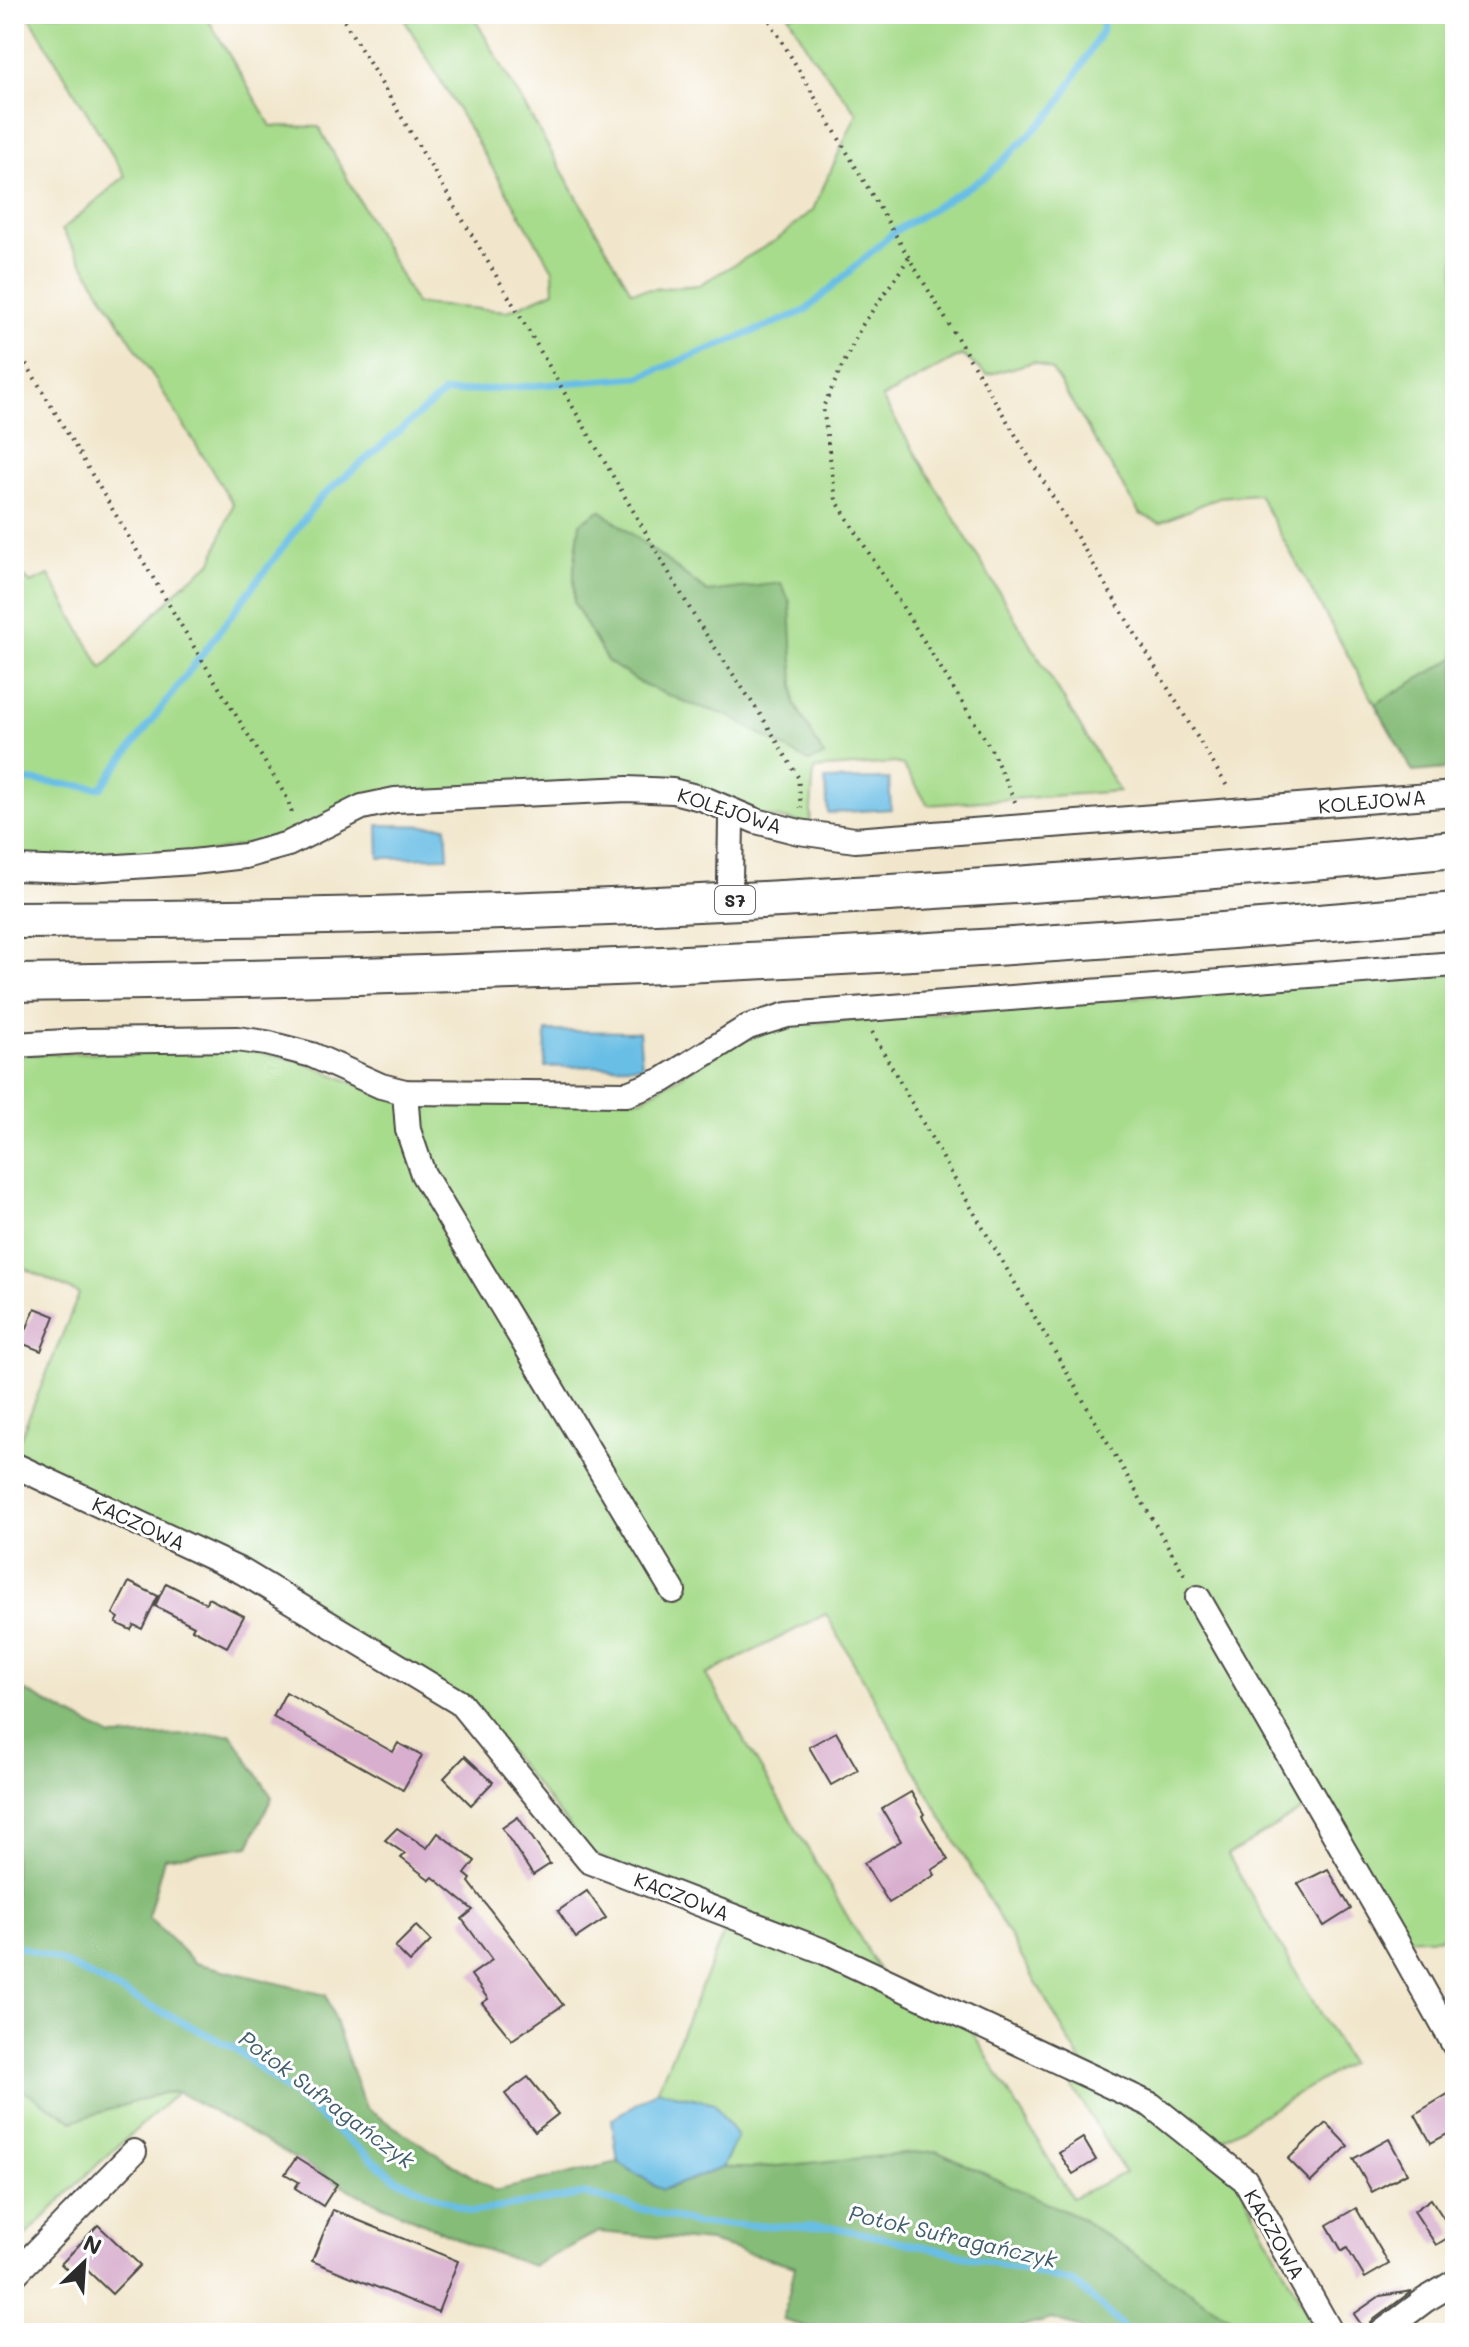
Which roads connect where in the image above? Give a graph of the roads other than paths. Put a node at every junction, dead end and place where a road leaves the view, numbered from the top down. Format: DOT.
graph roads {
  1 [pos="1455,794"];
  2 [pos="734,812"];
  3 [pos="1455,849"];
  4 [pos="14,868"];
  5 [pos="732,900"];
  6 [pos="1455,911"];
  7 [pos="14,920"];
  8 [pos="1455,964"];
  9 [pos="14,983"];
  10 [pos="14,1045"];
  11 [pos="405,1092"];
  12 [pos="14,1465"];
  13 [pos="673,1591"];
  14 [pos="1198,1598"];
  15 [pos="1455,2046"];
  16 [pos="134,2152"];
  17 [pos="14,2275"];
  18 [pos="1455,2282"];
  19 [pos="1331,2333"];
  20 [pos="1381,2333"];
  1 -- 2 [label="street, KOLEJOWA"];
  2 -- 4 [label="street, KOLEJOWA"];
  2 -- 5 [label="street"];
  3 -- 5 [label="highway, S7"];
  5 -- 7 [label="highway, S7"];
  6 -- 9 [label="highway"];
  8 -- 11 [label="street"];
  10 -- 11 [label="street"];
  11 -- 13 [label="street"];
  12 -- 19 [label="street, KACZOWA"];
  14 -- 15 [label="street"];
  16 -- 17 [label="street"];
  18 -- 20 [label="street"];
}
